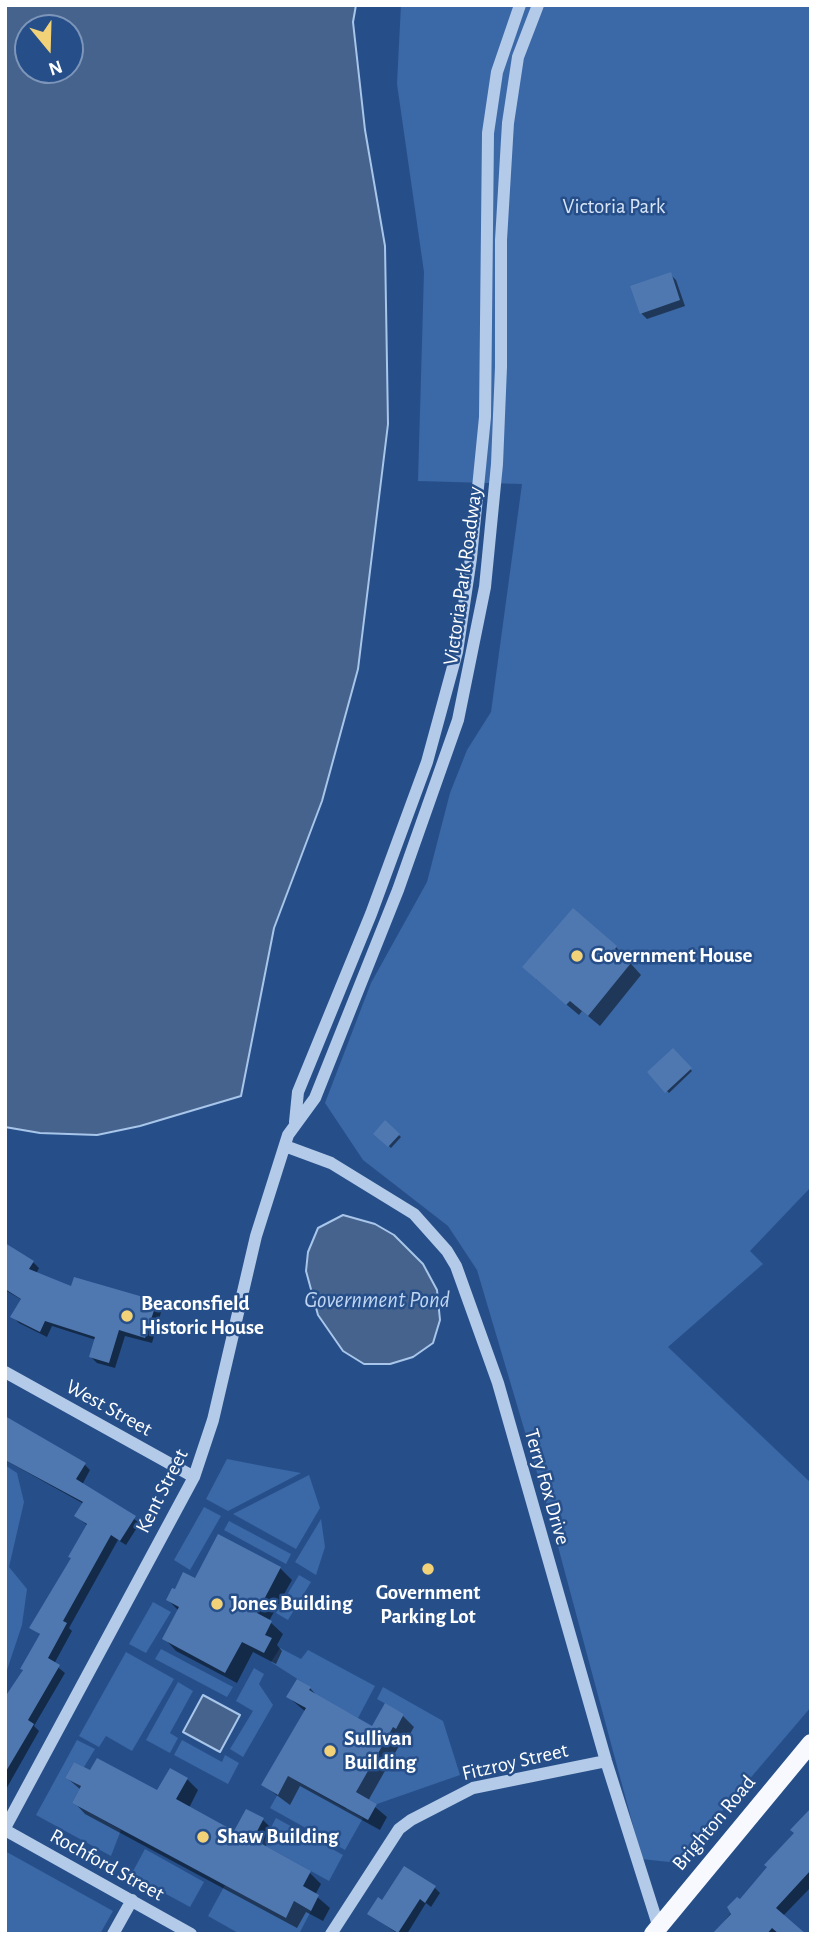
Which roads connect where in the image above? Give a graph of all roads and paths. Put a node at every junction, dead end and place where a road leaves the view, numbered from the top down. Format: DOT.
graph roads {
  1 [pos="520,5"];
  2 [pos="538,5"];
  3 [pos="295,1122"];
  4 [pos="285,1146"];
  5 [pos="5,1372"];
  6 [pos="194,1478"];
  7 [pos="811,1743"];
  8 [pos="606,1761"];
  9 [pos="5,1829"];
  10 [pos="132,1900"];
  11 [pos="656,1930"];
  12 [pos="113,1934"];
  13 [pos="191,1934"];
  14 [pos="331,1934"];
  1 -- 3 [label="street, Victoria Park Roadway"];
  2 -- 3 [label="street, Victoria Park Roadway"];
  3 -- 4 [label="street, Victoria Park Roadway"];
  4 -- 6 [label="street, Kent Street"];
  4 -- 8 [label="street, Terry Fox Drive"];
  5 -- 6 [label="street, West Street"];
  6 -- 9 [label="street, Kent Street"];
  7 -- 11 [label="main road, Brighton Road"];
  8 -- 11 [label="street, Terry Fox Drive"];
  8 -- 14 [label="street, Fitzroy Street"];
  9 -- 10 [label="street, Rochford Street"];
  10 -- 12 [label="street"];
  10 -- 13 [label="street, Rochford Street"];
}
